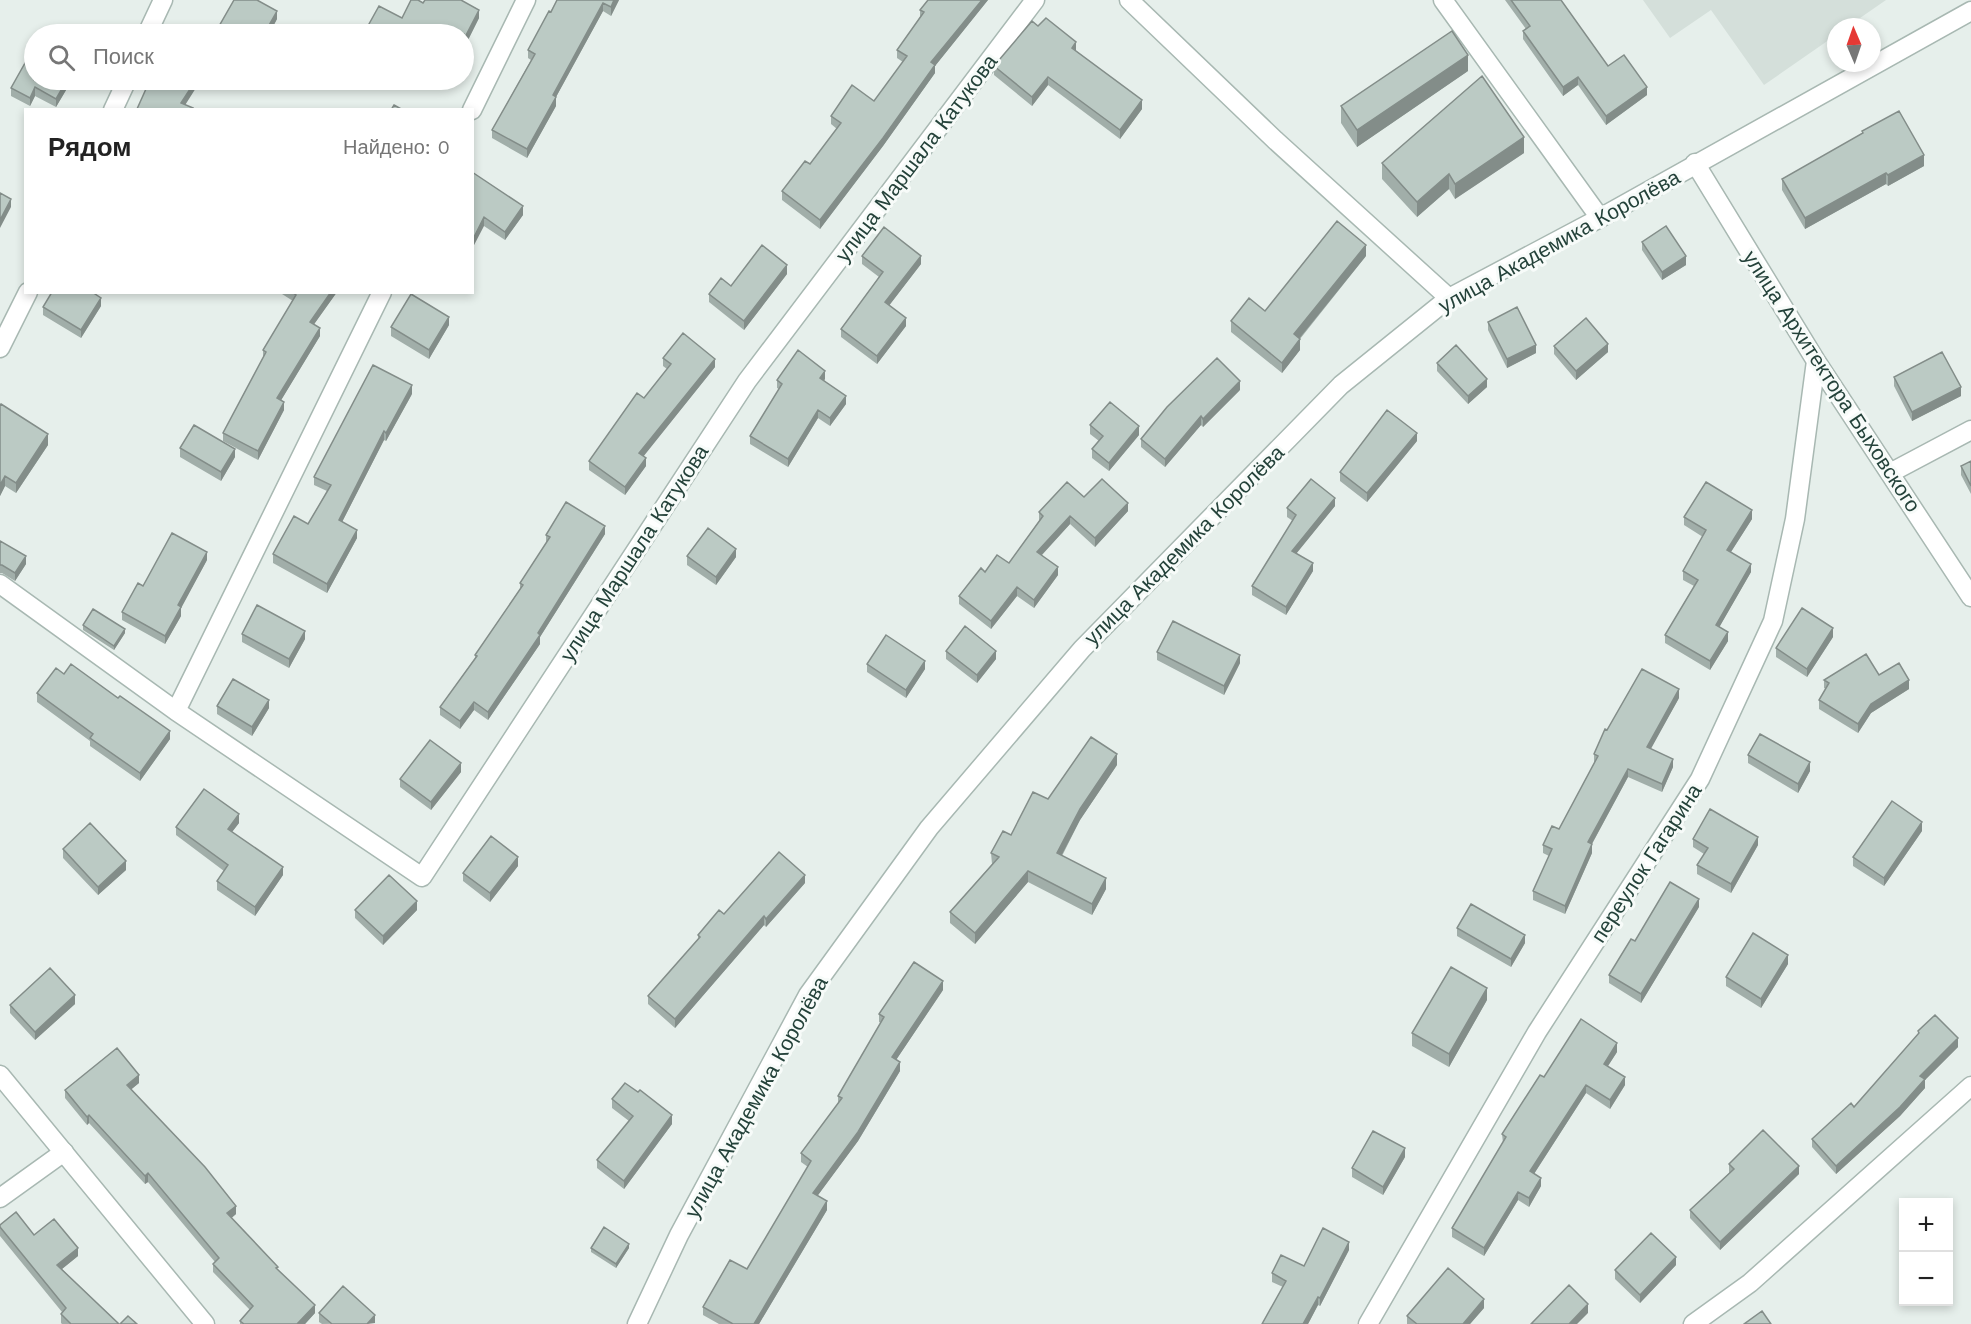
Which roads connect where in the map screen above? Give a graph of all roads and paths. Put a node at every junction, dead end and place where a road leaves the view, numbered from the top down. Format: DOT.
graph roads {
  1 [pos="163,0"];
  2 [pos="526,0"];
  3 [pos="1035,0"];
  4 [pos="1129,0"];
  5 [pos="1443,0"];
  6 [pos="1971,10"];
  7 [pos="152,24"];
  8 [pos="122,90"];
  9 [pos="114,108"];
  10 [pos="473,108"];
  11 [pos="1695,164"];
  12 [pos="1600,218"];
  13 [pos="27,294"];
  14 [pos="381,294"];
  15 [pos="1449,298"];
  16 [pos="0,348"];
  17 [pos="1816,361"];
  18 [pos="1971,430"];
  19 [pos="1890,473"];
  20 [pos="0,584"];
  21 [pos="1971,597"];
  22 [pos="176,711"];
  23 [pos="0,1075"];
  24 [pos="1971,1086"];
  25 [pos="64,1152"];
  26 [pos="0,1198"];
  27 [pos="205,1324"];
  28 [pos="637,1324"];
  29 [pos="1368,1324"];
  30 [pos="1694,1324"];
  1 -- 7 [label="street"];
  2 -- 10 [label="street"];
  3 -- 22 [label="street, улица Маршала Катукова"];
  4 -- 15 [label="street"];
  5 -- 12 [label="street"];
  6 -- 11 [label="street, улица Академика Королёва"];
  8 -- 9 [label="street"];
  11 -- 12 [label="street, улица Академика Королёва"];
  11 -- 17 [label="street, улица Архитектора Быховского"];
  12 -- 15 [label="street, улица Академика Королёва"];
  13 -- 16 [label="street"];
  14 -- 22 [label="street"];
  15 -- 28 [label="street, улица Академика Королёва"];
  17 -- 19 [label="street, улица Архитектора Быховского"];
  17 -- 29 [label="street, переулок Гагарина"];
  18 -- 19 [label="street"];
  19 -- 21 [label="street, улица Архитектора Быховского"];
  20 -- 22 [label="street, улица Маршала Катукова"];
  23 -- 25 [label="street"];
  24 -- 30 [label="street"];
  25 -- 26 [label="street"];
  25 -- 27 [label="street"];
}
